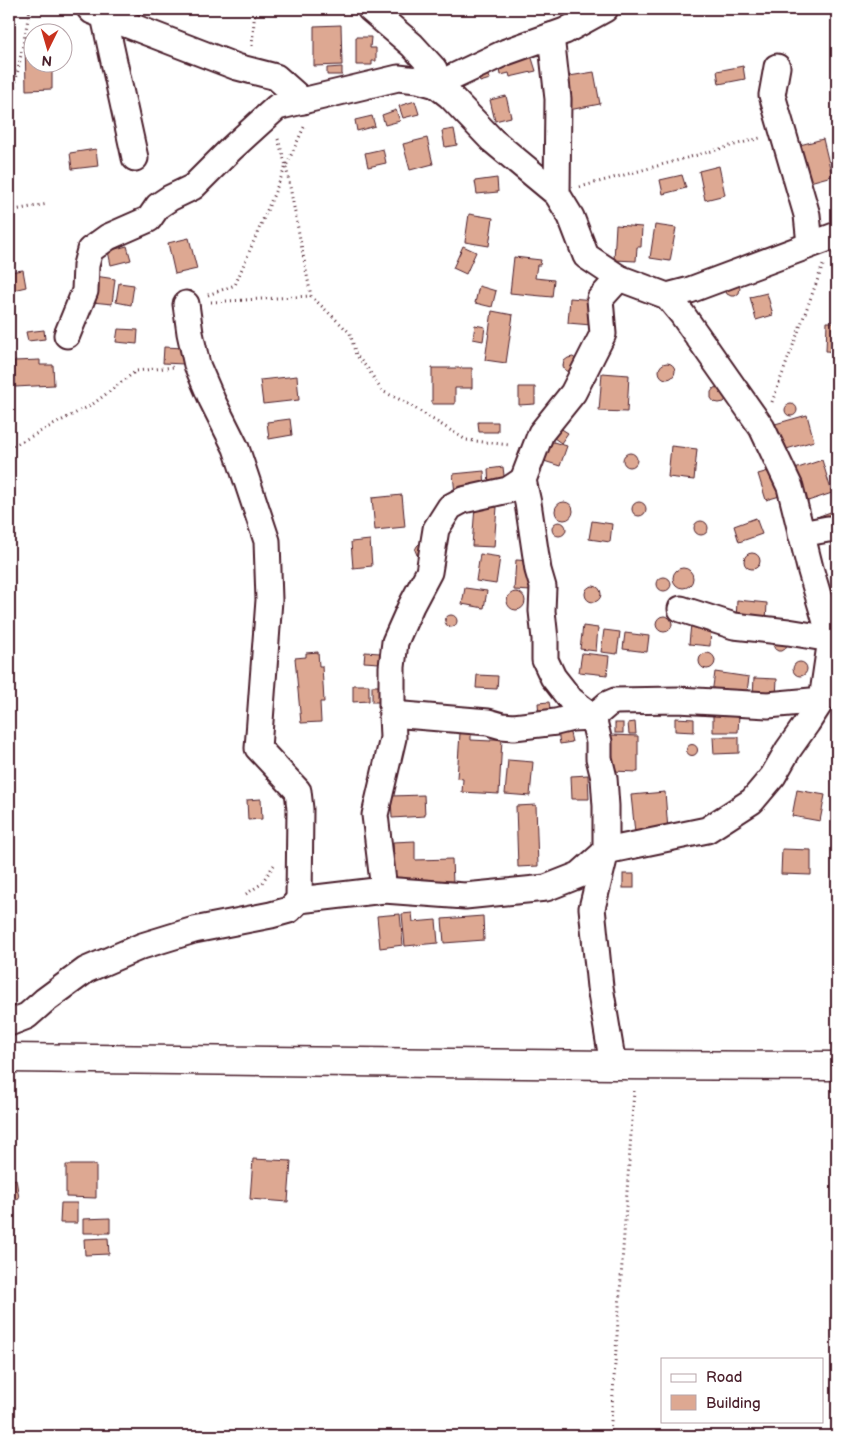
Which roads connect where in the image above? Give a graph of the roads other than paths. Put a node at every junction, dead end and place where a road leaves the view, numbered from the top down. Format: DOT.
graph roads {
  1 [pos="370,9"];
  2 [pos="605,9"];
  3 [pos="97,13"];
  4 [pos="551,36"];
  5 [pos="777,67"];
  6 [pos="436,85"];
  7 [pos="303,101"];
  8 [pos="135,158"];
  9 [pos="557,194"];
  10 [pos="836,235"];
  11 [pos="810,244"];
  12 [pos="619,278"];
  13 [pos="679,300"];
  14 [pos="186,304"];
  15 [pos="67,335"];
  16 [pos="523,480"];
  17 [pos="837,529"];
  18 [pos="801,534"];
  19 [pos="681,609"];
  20 [pos="835,641"];
  21 [pos="822,700"];
  22 [pos="392,714"];
  23 [pos="593,717"];
  24 [pos="606,851"];
  25 [pos="384,890"];
  26 [pos="298,900"];
  27 [pos="9,1023"];
  28 [pos="9,1058"];
  29 [pos="624,1065"];
  30 [pos="837,1066"];
  1 -- 6 [label="street"];
  2 -- 4 [label="street"];
  3 -- 7 [label="street"];
  3 -- 8 [label="street"];
  4 -- 6 [label="street"];
  4 -- 9 [label="street"];
  5 -- 11 [label="street"];
  6 -- 7 [label="street"];
  6 -- 9 [label="street"];
  7 -- 15 [label="street"];
  9 -- 12 [label="street"];
  10 -- 11 [label="street"];
  11 -- 13 [label="street"];
  12 -- 13 [label="street"];
  12 -- 16 [label="street"];
  13 -- 18 [label="street"];
  14 -- 26 [label="street"];
  16 -- 22 [label="street"];
  16 -- 23 [label="street"];
  17 -- 18 [label="street"];
  18 -- 20 [label="street"];
  19 -- 20 [label="street"];
  20 -- 21 [label="street"];
  21 -- 23 [label="street"];
  21 -- 24 [label="street"];
  22 -- 23 [label="street"];
  22 -- 25 [label="street"];
  23 -- 24 [label="street"];
  24 -- 25 [label="street"];
  24 -- 29 [label="street"];
  25 -- 26 [label="street"];
  26 -- 27 [label="street"];
  28 -- 29 [label="main road"];
  29 -- 30 [label="main road"];
}
